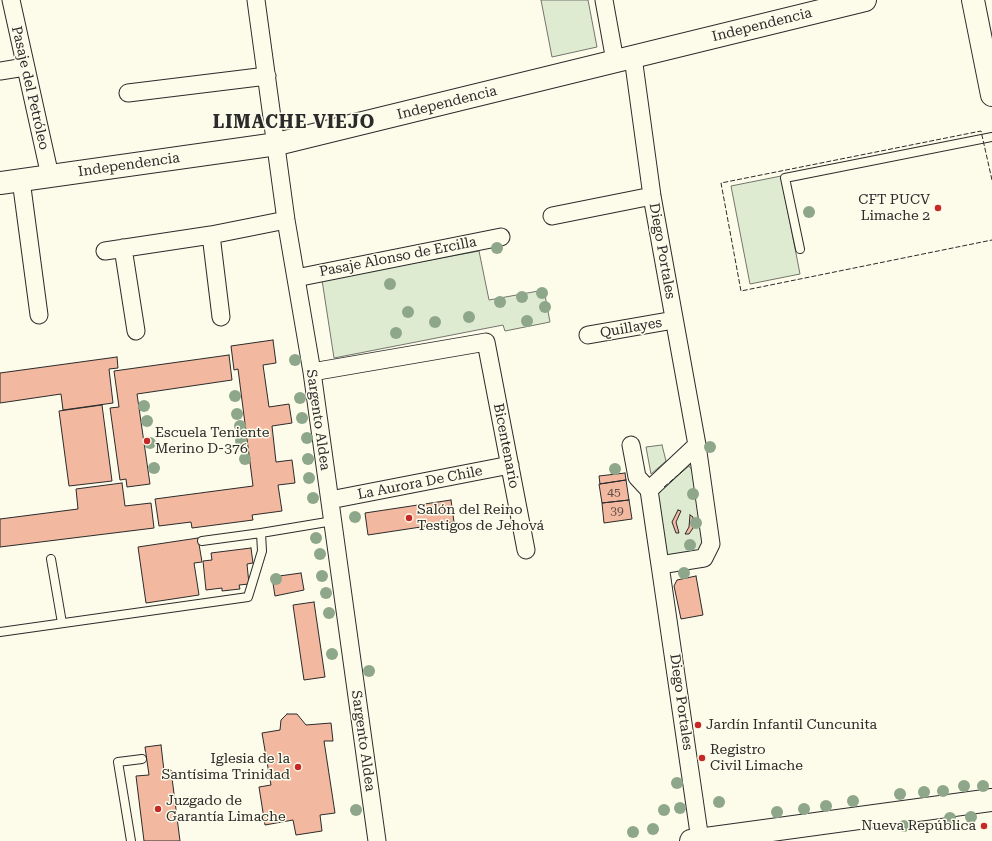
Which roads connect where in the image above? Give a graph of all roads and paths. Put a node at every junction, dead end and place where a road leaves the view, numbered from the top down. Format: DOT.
graph roads {
  1 [pos="10,0"];
  2 [pos="604,0"];
  3 [pos="865,0"];
  4 [pos="974,0"];
  5 [pos="259,1"];
  6 [pos="624,59"];
  7 [pos="25,67"];
  8 [pos="0,71"];
  9 [pos="267,76"];
  10 [pos="128,93"];
  11 [pos="992,95"];
  12 [pos="992,137"];
  13 [pos="277,144"];
  14 [pos="50,176"];
  15 [pos="10,182"];
  16 [pos="652,196"];
  17 [pos="552,216"];
  18 [pos="286,220"];
  19 [pos="211,235"];
  20 [pos="501,237"];
  21 [pos="123,248"];
  22 [pos="800,249"];
  23 [pos="105,251"];
  24 [pos="296,278"];
  25 [pos="39,315"];
  26 [pos="221,317"];
  27 [pos="674,320"];
  28 [pos="136,331"];
  29 [pos="588,335"];
  30 [pos="312,372"];
  31 [pos="631,445"];
  32 [pos="697,445"];
  33 [pos="510,465"];
  34 [pos="649,490"];
  35 [pos="330,500"];
  36 [pos="332,521"];
  37 [pos="261,533"];
  38 [pos="202,541"];
  39 [pos="526,550"];
  40 [pos="51,559"];
  41 [pos="660,565"];
  42 [pos="62,623"];
  43 [pos="0,632"];
  44 [pos="142,759"];
  45 [pos="992,800"];
  46 [pos="756,837"];
  47 [pos="696,840"];
  48 [pos="131,841"];
  49 [pos="377,841"];
  1 -- 7 [label="street, Pasaje del Petróleo"];
  2 -- 6 [label="street, Diego Portales"];
  3 -- 6 [label="main road, Independencia"];
  4 -- 11 [label="main road"];
  5 -- 9 [label="street, Sargento Aldea"];
  6 -- 13 [label="main road, Independencia"];
  6 -- 16 [label="street, Diego Portales"];
  7 -- 8 [label="street"];
  7 -- 14 [label="street, Pasaje del Petróleo"];
  9 -- 10 [label="street"];
  9 -- 13 [label="street, Sargento Aldea"];
  12 -- 22 [label="lane"];
  13 -- 14 [label="main road, Independencia"];
  13 -- 18 [label="street, Sargento Aldea"];
  14 -- 15 [label="main road, Independencia"];
  15 -- 25 [label="street"];
  16 -- 17 [label="street"];
  16 -- 27 [label="street, Diego Portales"];
  18 -- 19 [label="street"];
  18 -- 24 [label="street, Sargento Aldea"];
  19 -- 21 [label="street"];
  19 -- 26 [label="street"];
  20 -- 24 [label="street, Pasaje Alonso de Ercilla"];
  21 -- 23 [label="street"];
  21 -- 28 [label="street"];
  24 -- 30 [label="street, Sargento Aldea"];
  27 -- 29 [label="street, Quillayes"];
  27 -- 32 [label="street, Diego Portales"];
  30 -- 33 [label="street, Bicentenario"];
  30 -- 35 [label="street, Sargento Aldea"];
  31 -- 34 [label="street"];
  32 -- 34 [label="street"];
  32 -- 41 [label="street, Diego Portales"];
  33 -- 35 [label="street, La Aurora De Chile"];
  33 -- 39 [label="street, Bicentenario"];
  34 -- 41 [label="street, Diego Portales"];
  35 -- 36 [label="street, Sargento Aldea"];
  36 -- 37 [label="lane"];
  36 -- 49 [label="street, Sargento Aldea"];
  37 -- 38 [label="lane"];
  37 -- 42 [label="lane"];
  40 -- 42 [label="lane"];
  41 -- 47 [label="street, Diego Portales"];
  42 -- 43 [label="lane"];
  44 -- 48 [label="lane"];
  45 -- 46 [label="main road"];
  46 -- 47 [label="main road"];
}
